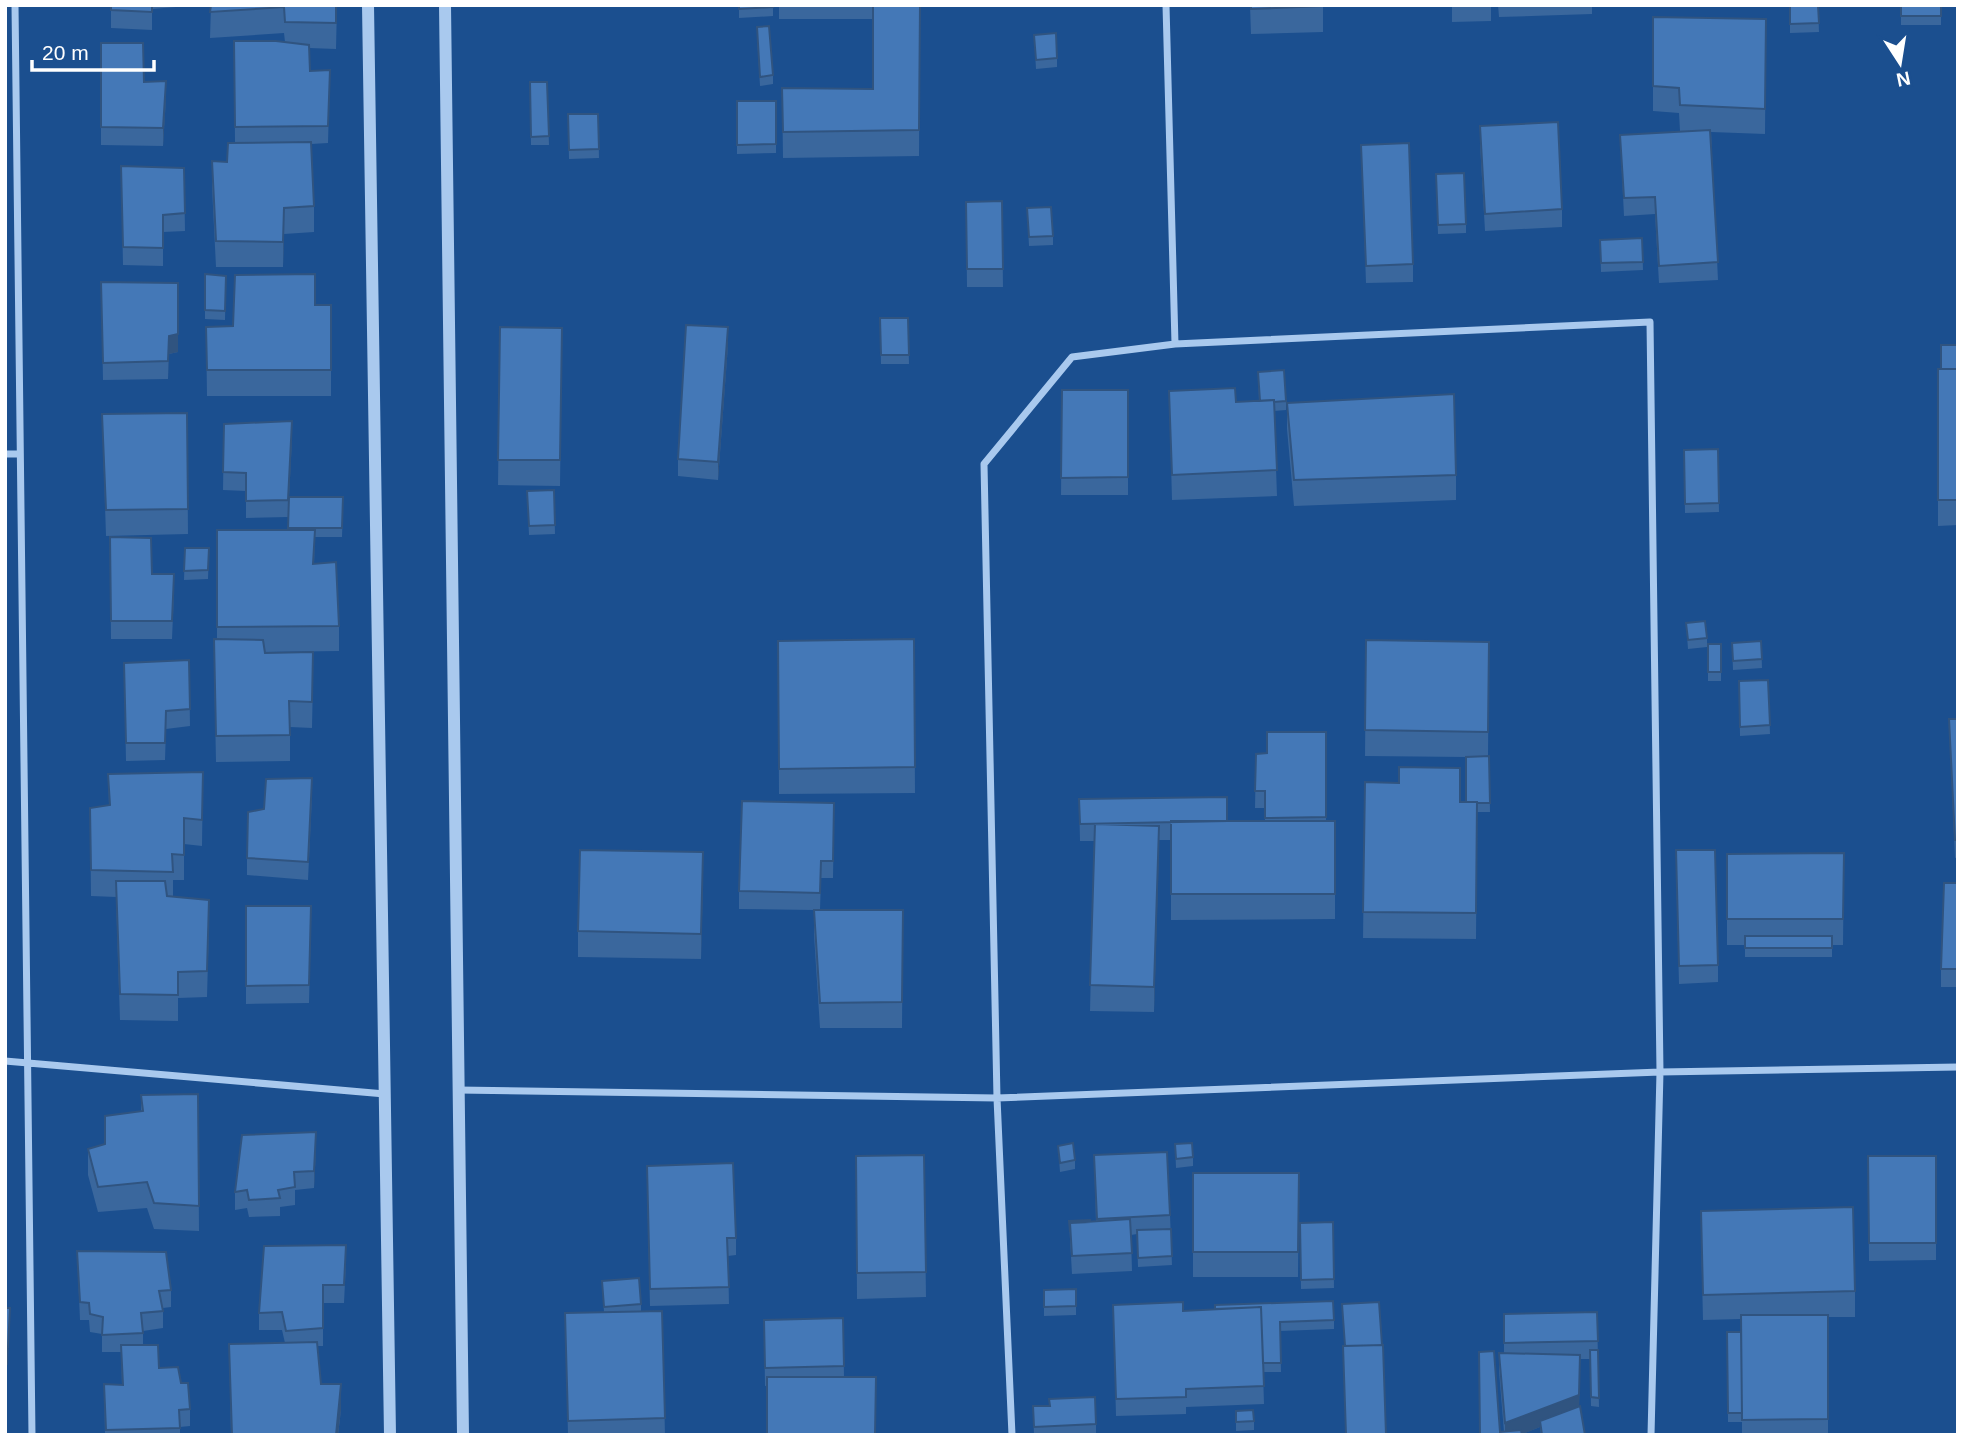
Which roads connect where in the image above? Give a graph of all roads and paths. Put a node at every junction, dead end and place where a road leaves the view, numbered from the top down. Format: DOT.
graph roads {
  1 [pos="15,5"];
  2 [pos="368,5"];
  3 [pos="445,5"];
  4 [pos="1166,5"];
  5 [pos="1175,344"];
  6 [pos="5,454"];
  7 [pos="19,454"];
  8 [pos="5,1061"];
  9 [pos="25,1062"];
  10 [pos="1958,1068"];
  11 [pos="1660,1072"];
  12 [pos="458,1090"];
  13 [pos="385,1094"];
  14 [pos="997,1098"];
  15 [pos="32,1435"];
  16 [pos="390,1435"];
  17 [pos="463,1435"];
  18 [pos="1012,1435"];
  19 [pos="1651,1435"];
  1 -- 7 [label="street"];
  2 -- 13 [label="street"];
  3 -- 12 [label="street"];
  4 -- 5 [label="street"];
  5 -- 11 [label="street"];
  5 -- 14 [label="street"];
  6 -- 7 [label="street"];
  7 -- 9 [label="street"];
  8 -- 9 [label="street"];
  9 -- 13 [label="street"];
  9 -- 15 [label="street"];
  10 -- 11 [label="street"];
  11 -- 14 [label="street"];
  11 -- 19 [label="street"];
  12 -- 14 [label="street"];
  12 -- 17 [label="street"];
  13 -- 16 [label="street"];
  14 -- 18 [label="street"];
}
